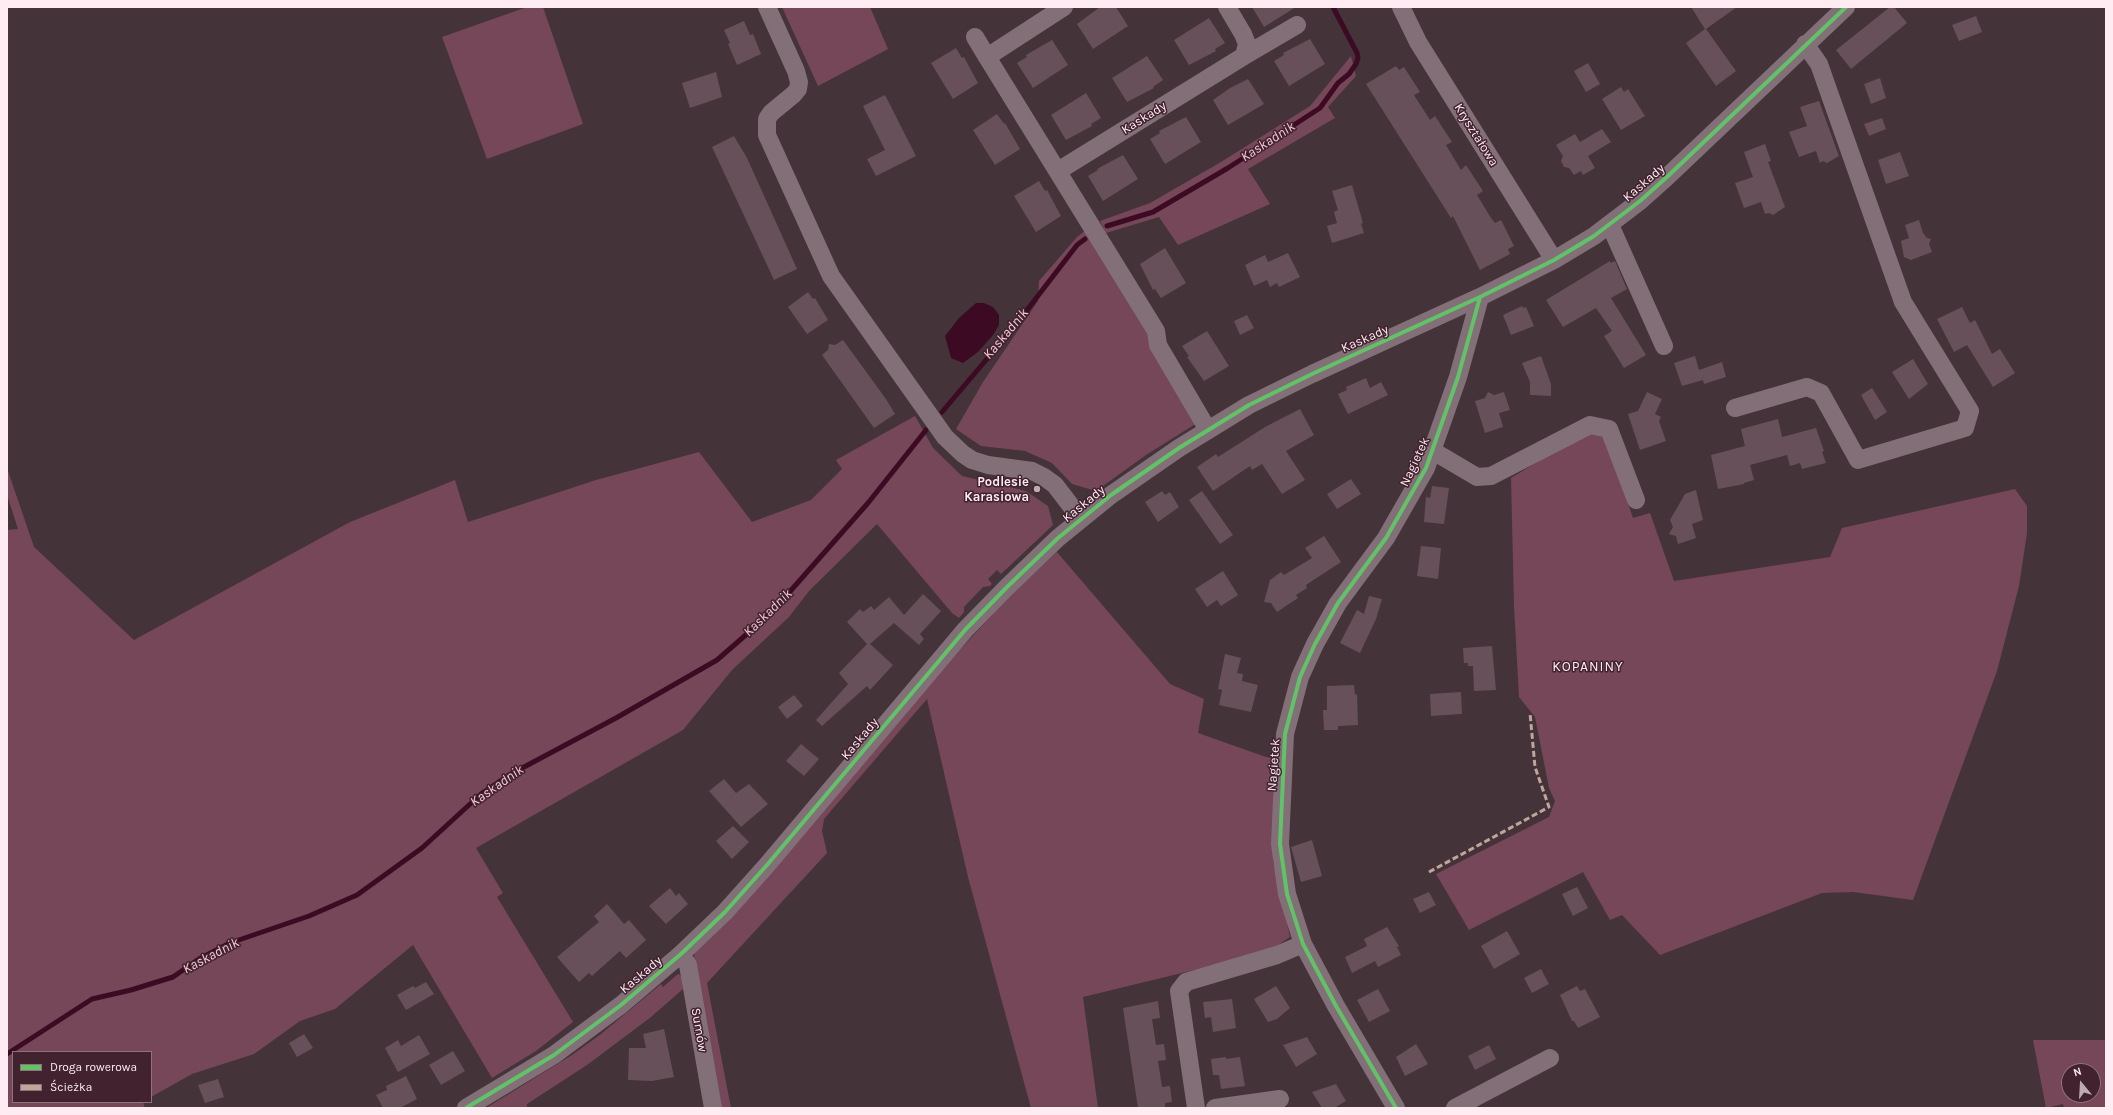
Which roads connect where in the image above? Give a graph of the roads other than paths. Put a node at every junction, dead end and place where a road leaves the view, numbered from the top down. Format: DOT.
graph roads {
  1 [pos="767,7"];
  2 [pos="1064,7"];
  3 [pos="1227,7"];
  4 [pos="1401,7"];
  5 [pos="1846,7"];
  6 [pos="1297,25"];
  7 [pos="975,37"];
  8 [pos="1805,44"];
  9 [pos="1244,56"];
  10 [pos="987,57"];
  11 [pos="1058,170"];
  12 [pos="1610,224"];
  13 [pos="1554,260"];
  14 [pos="1480,297"];
  15 [pos="1664,346"];
  16 [pos="1735,408"];
  17 [pos="1208,430"];
  18 [pos="1433,451"];
  19 [pos="1636,500"];
  20 [pos="1081,519"];
  21 [pos="1303,944"];
  22 [pos="681,954"];
  23 [pos="1550,1058"];
  24 [pos="1280,1099"];
  25 [pos="466,1108"];
  26 [pos="713,1108"];
  27 [pos="1196,1108"];
  28 [pos="1215,1108"];
  29 [pos="1396,1108"];
  30 [pos="1455,1108"];
  1 -- 20 [label="street"];
  2 -- 10 [label="street"];
  3 -- 9 [label="street"];
  4 -- 13 [label="street, Kryształowa"];
  5 -- 8 [label="street, Kaskady"];
  6 -- 9 [label="street, Kaskady"];
  7 -- 10 [label="street"];
  8 -- 12 [label="street, Kaskady"];
  8 -- 16 [label="street"];
  9 -- 11 [label="street, Kaskady"];
  10 -- 11 [label="street"];
  11 -- 17 [label="street"];
  12 -- 13 [label="street, Kaskady"];
  12 -- 15 [label="street"];
  13 -- 14 [label="street, Kaskady"];
  14 -- 17 [label="street, Kaskady"];
  14 -- 18 [label="street, Nagietek"];
  17 -- 20 [label="street, Kaskady"];
  18 -- 19 [label="street"];
  18 -- 21 [label="street, Nagietek"];
  20 -- 22 [label="street, Kaskady"];
  21 -- 27 [label="street"];
  21 -- 29 [label="street, Nagietek"];
  22 -- 25 [label="street, Kaskady"];
  22 -- 26 [label="street, Sumów"];
  23 -- 30 [label="street"];
  24 -- 28 [label="street"];
}
